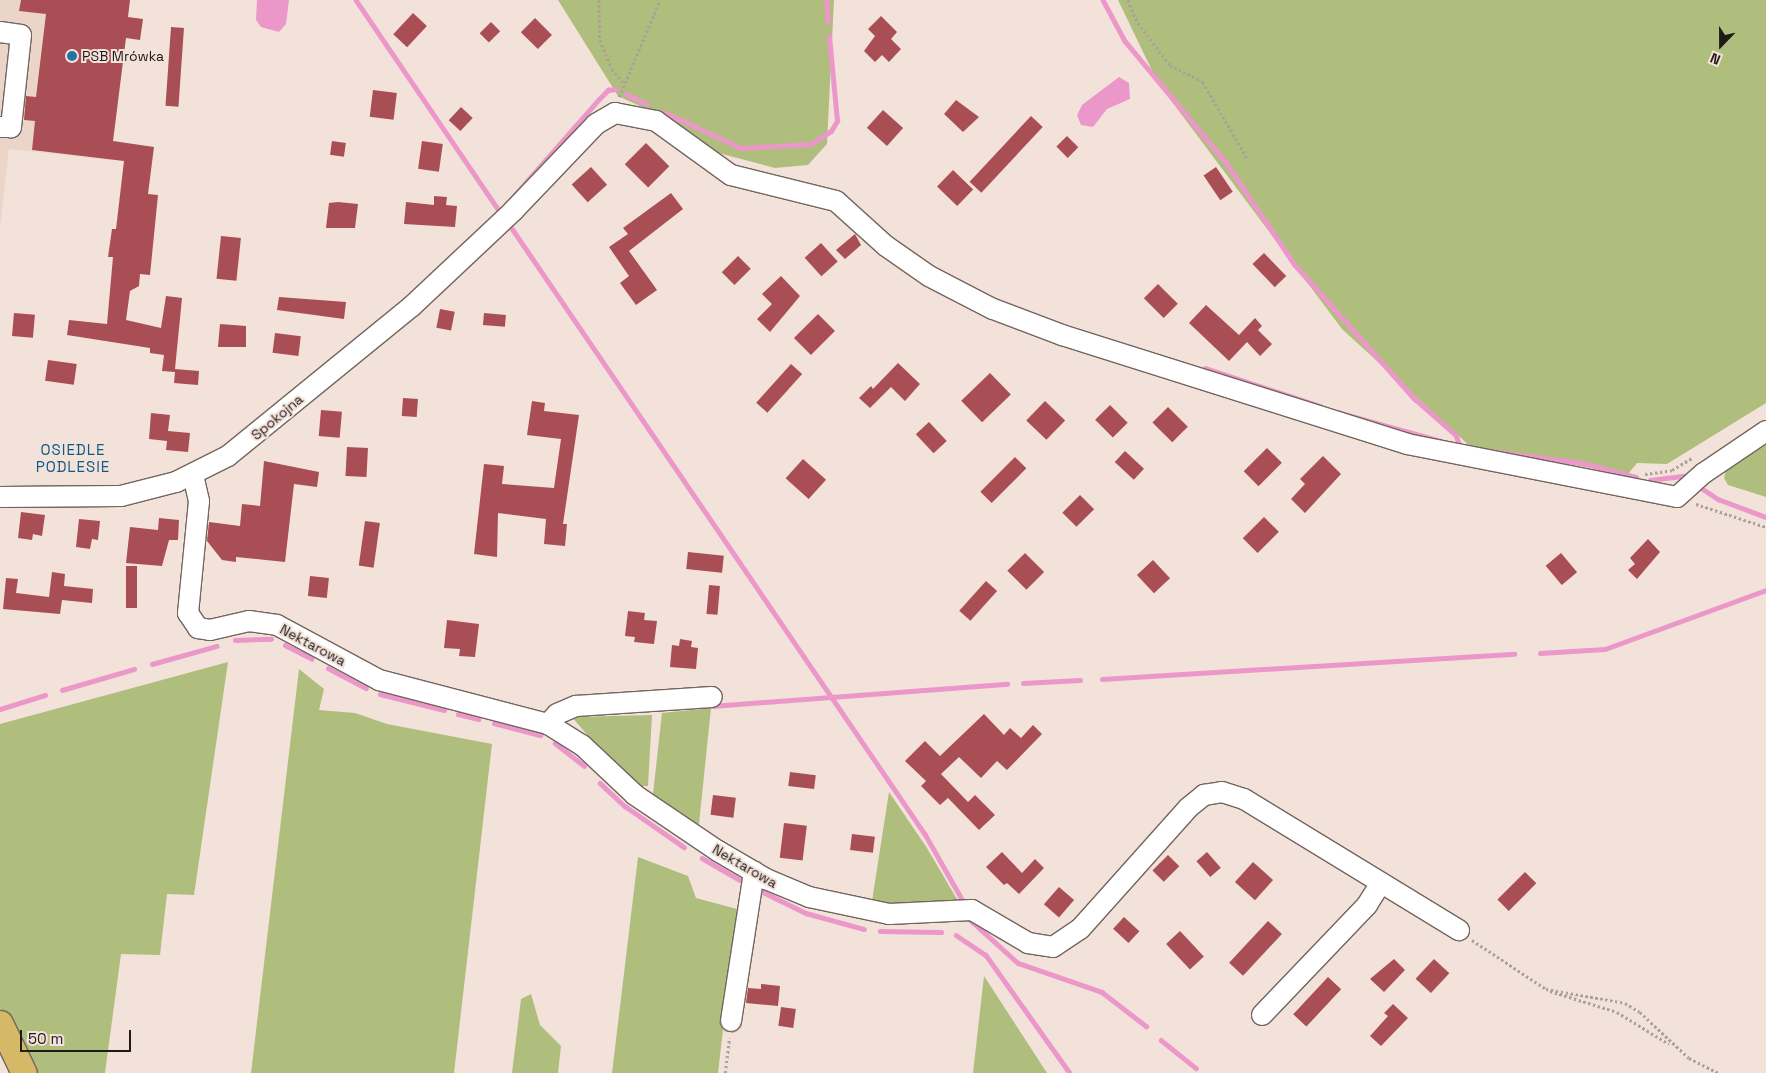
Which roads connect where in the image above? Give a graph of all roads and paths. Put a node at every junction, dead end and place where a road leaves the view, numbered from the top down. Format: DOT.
graph roads {
  1 [pos="599,0"];
  2 [pos="660,0"];
  3 [pos="1128,0"];
  4 [pos="0,32"];
  5 [pos="623,82"];
  6 [pos="615,113"];
  7 [pos="0,128"];
  8 [pos="1248,160"];
  9 [pos="1766,431"];
  10 [pos="1700,453"];
  11 [pos="1646,472"];
  12 [pos="193,475"];
  13 [pos="0,497"];
  14 [pos="1703,506"];
  15 [pos="1766,527"];
  16 [pos="712,697"];
  17 [pos="548,724"];
  18 [pos="754,872"];
  19 [pos="1381,883"];
  20 [pos="1459,930"];
  21 [pos="1546,989"];
  22 [pos="1262,1015"];
  23 [pos="731,1021"];
  24 [pos="0,1023"];
  25 [pos="1675,1047"];
  26 [pos="24,1073"];
  27 [pos="725,1073"];
  28 [pos="1719,1073"];
  1 -- 5 [label="path"];
  2 -- 5 [label="path"];
  3 -- 8 [label="path"];
  4 -- 7 [label="street"];
  5 -- 6 [label="path"];
  6 -- 9 [label="street"];
  6 -- 12 [label="street, Spokojna"];
  10 -- 11 [label="path"];
  12 -- 13 [label="street, Spokojna"];
  12 -- 17 [label="street, Nektarowa"];
  14 -- 15 [label="path"];
  16 -- 17 [label="street"];
  17 -- 18 [label="street, Nektarowa"];
  18 -- 19 [label="street, Nektarowa"];
  18 -- 23 [label="street"];
  19 -- 20 [label="street"];
  19 -- 22 [label="street"];
  20 -- 21 [label="path"];
  21 -- 25 [label="path"];
  21 -- 25 [label="path"];
  23 -- 27 [label="path"];
  24 -- 26 [label="main road"];
  25 -- 28 [label="path"];
}
